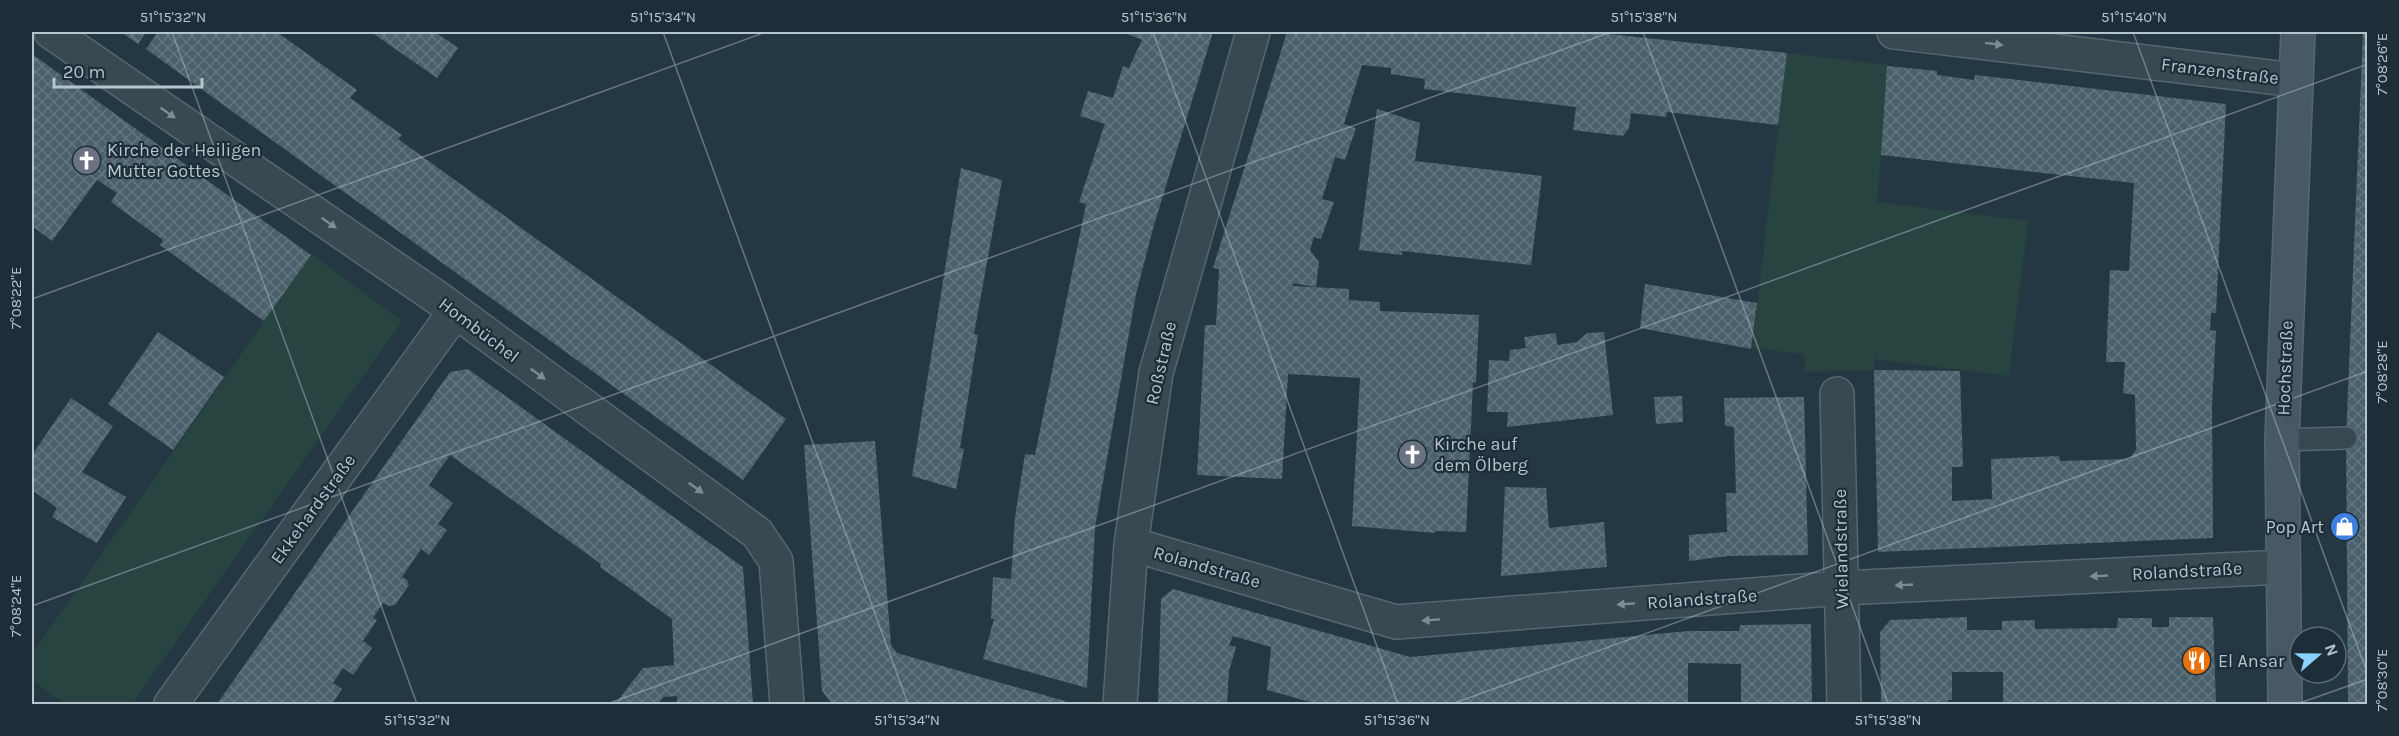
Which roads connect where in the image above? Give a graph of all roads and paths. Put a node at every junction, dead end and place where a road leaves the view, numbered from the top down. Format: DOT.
graph roads {
  1 [pos="51,32"];
  2 [pos="1253,32"];
  3 [pos="1894,32"];
  4 [pos="2298,32"];
  5 [pos="2296,80"];
  6 [pos="454,313"];
  7 [pos="1837,394"];
  8 [pos="2346,438"];
  9 [pos="2282,440"];
  10 [pos="1131,544"];
  11 [pos="2283,567"];
  12 [pos="1842,588"];
  13 [pos="171,705"];
  14 [pos="787,705"];
  15 [pos="1119,705"];
  16 [pos="1844,705"];
  17 [pos="2285,705"];
  1 -- 6 [label="street, Hombüchel, one-way"];
  2 -- 10 [label="street, Roßstraße"];
  3 -- 5 [label="street, Franzenstraße, one-way"];
  4 -- 5 [label="main road, Hochstraße"];
  5 -- 9 [label="main road, Hochstraße"];
  6 -- 13 [label="street, Ekkehardstraße"];
  6 -- 14 [label="street, Hombüchel, one-way"];
  7 -- 12 [label="street, Wielandstraße"];
  8 -- 9 [label="lane"];
  9 -- 11 [label="main road, Hochstraße"];
  12 -- 10 [label="street, Rolandstraße, one-way"];
  10 -- 15 [label="street, Roßstraße"];
  11 -- 12 [label="street, Rolandstraße, one-way"];
  11 -- 17 [label="main road, Hochstraße"];
  12 -- 16 [label="street, Wielandstraße"];
}
